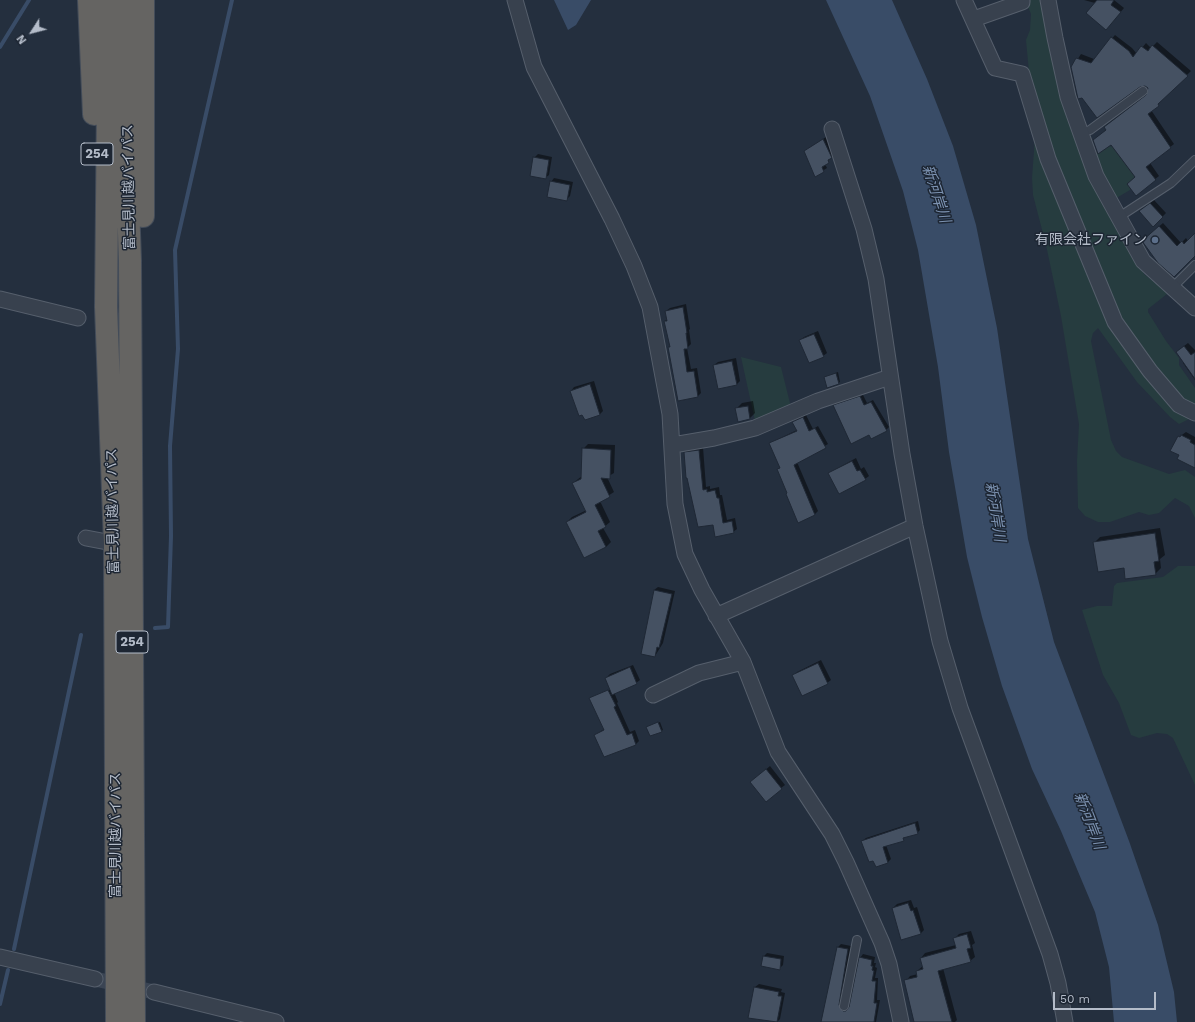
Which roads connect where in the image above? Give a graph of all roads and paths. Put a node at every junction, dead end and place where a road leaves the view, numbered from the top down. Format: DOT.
graph roads {
  1 [pos="89,0"];
  2 [pos="109,0"];
  3 [pos="126,0"];
  4 [pos="142,0"];
  5 [pos="515,0"];
  6 [pos="964,0"];
  7 [pos="1022,0"];
  8 [pos="1048,0"];
  9 [pos="974,19"];
  10 [pos="1143,91"];
  11 [pos="832,129"];
  12 [pos="1080,132"];
  13 [pos="1195,160"];
  14 [pos="1119,218"];
  15 [pos="130,261"];
  16 [pos="1195,265"];
  17 [pos="1173,287"];
  18 [pos="0,298"];
  19 [pos="106,307"];
  20 [pos="1195,308"];
  21 [pos="78,318"];
  22 [pos="890,377"];
  23 [pos="1195,413"];
  24 [pos="672,445"];
  25 [pos="915,526"];
  26 [pos="86,538"];
  27 [pos="123,545"];
  28 [pos="716,616"];
  29 [pos="743,662"];
  30 [pos="653,695"];
  31 [pos="857,940"];
  32 [pos="0,957"];
  33 [pos="95,979"];
  34 [pos="154,992"];
  35 [pos="844,1006"];
  36 [pos="117,1022"];
  37 [pos="134,1022"];
  38 [pos="276,1022"];
  39 [pos="901,1022"];
  40 [pos="1065,1022"];
  1 -- 19 [label="highway, 254"];
  2 -- 19 [label="highway, 富士見川越バイパス / 254"];
  3 -- 15 [label="highway, 富士見川越バイパス / 254"];
  4 -- 15 [label="highway, 254"];
  5 -- 24 [label="street"];
  6 -- 9 [label="street"];
  7 -- 9 [label="street"];
  8 -- 12 [label="street"];
  9 -- 23 [label="street"];
  10 -- 12 [label="lane"];
  11 -- 22 [label="street"];
  12 -- 14 [label="street"];
  13 -- 14 [label="lane"];
  14 -- 17 [label="street"];
  15 -- 27 [label="highway, 富士見川越バイパス / 254"];
  16 -- 17 [label="lane"];
  17 -- 20 [label="street"];
  18 -- 21 [label="street"];
  19 -- 27 [label="highway, 富士見川越バイパス / 254"];
  22 -- 24 [label="street"];
  22 -- 25 [label="street"];
  24 -- 28 [label="street"];
  25 -- 28 [label="street"];
  25 -- 40 [label="street"];
  26 -- 27 [label="street"];
  27 -- 36 [label="highway, 富士見川越バイパス / 254"];
  27 -- 37 [label="highway, 富士見川越バイパス / 254"];
  28 -- 29 [label="street"];
  29 -- 30 [label="street"];
  29 -- 39 [label="street"];
  31 -- 35 [label="lane"];
  32 -- 33 [label="street"];
  34 -- 38 [label="street"];
}
